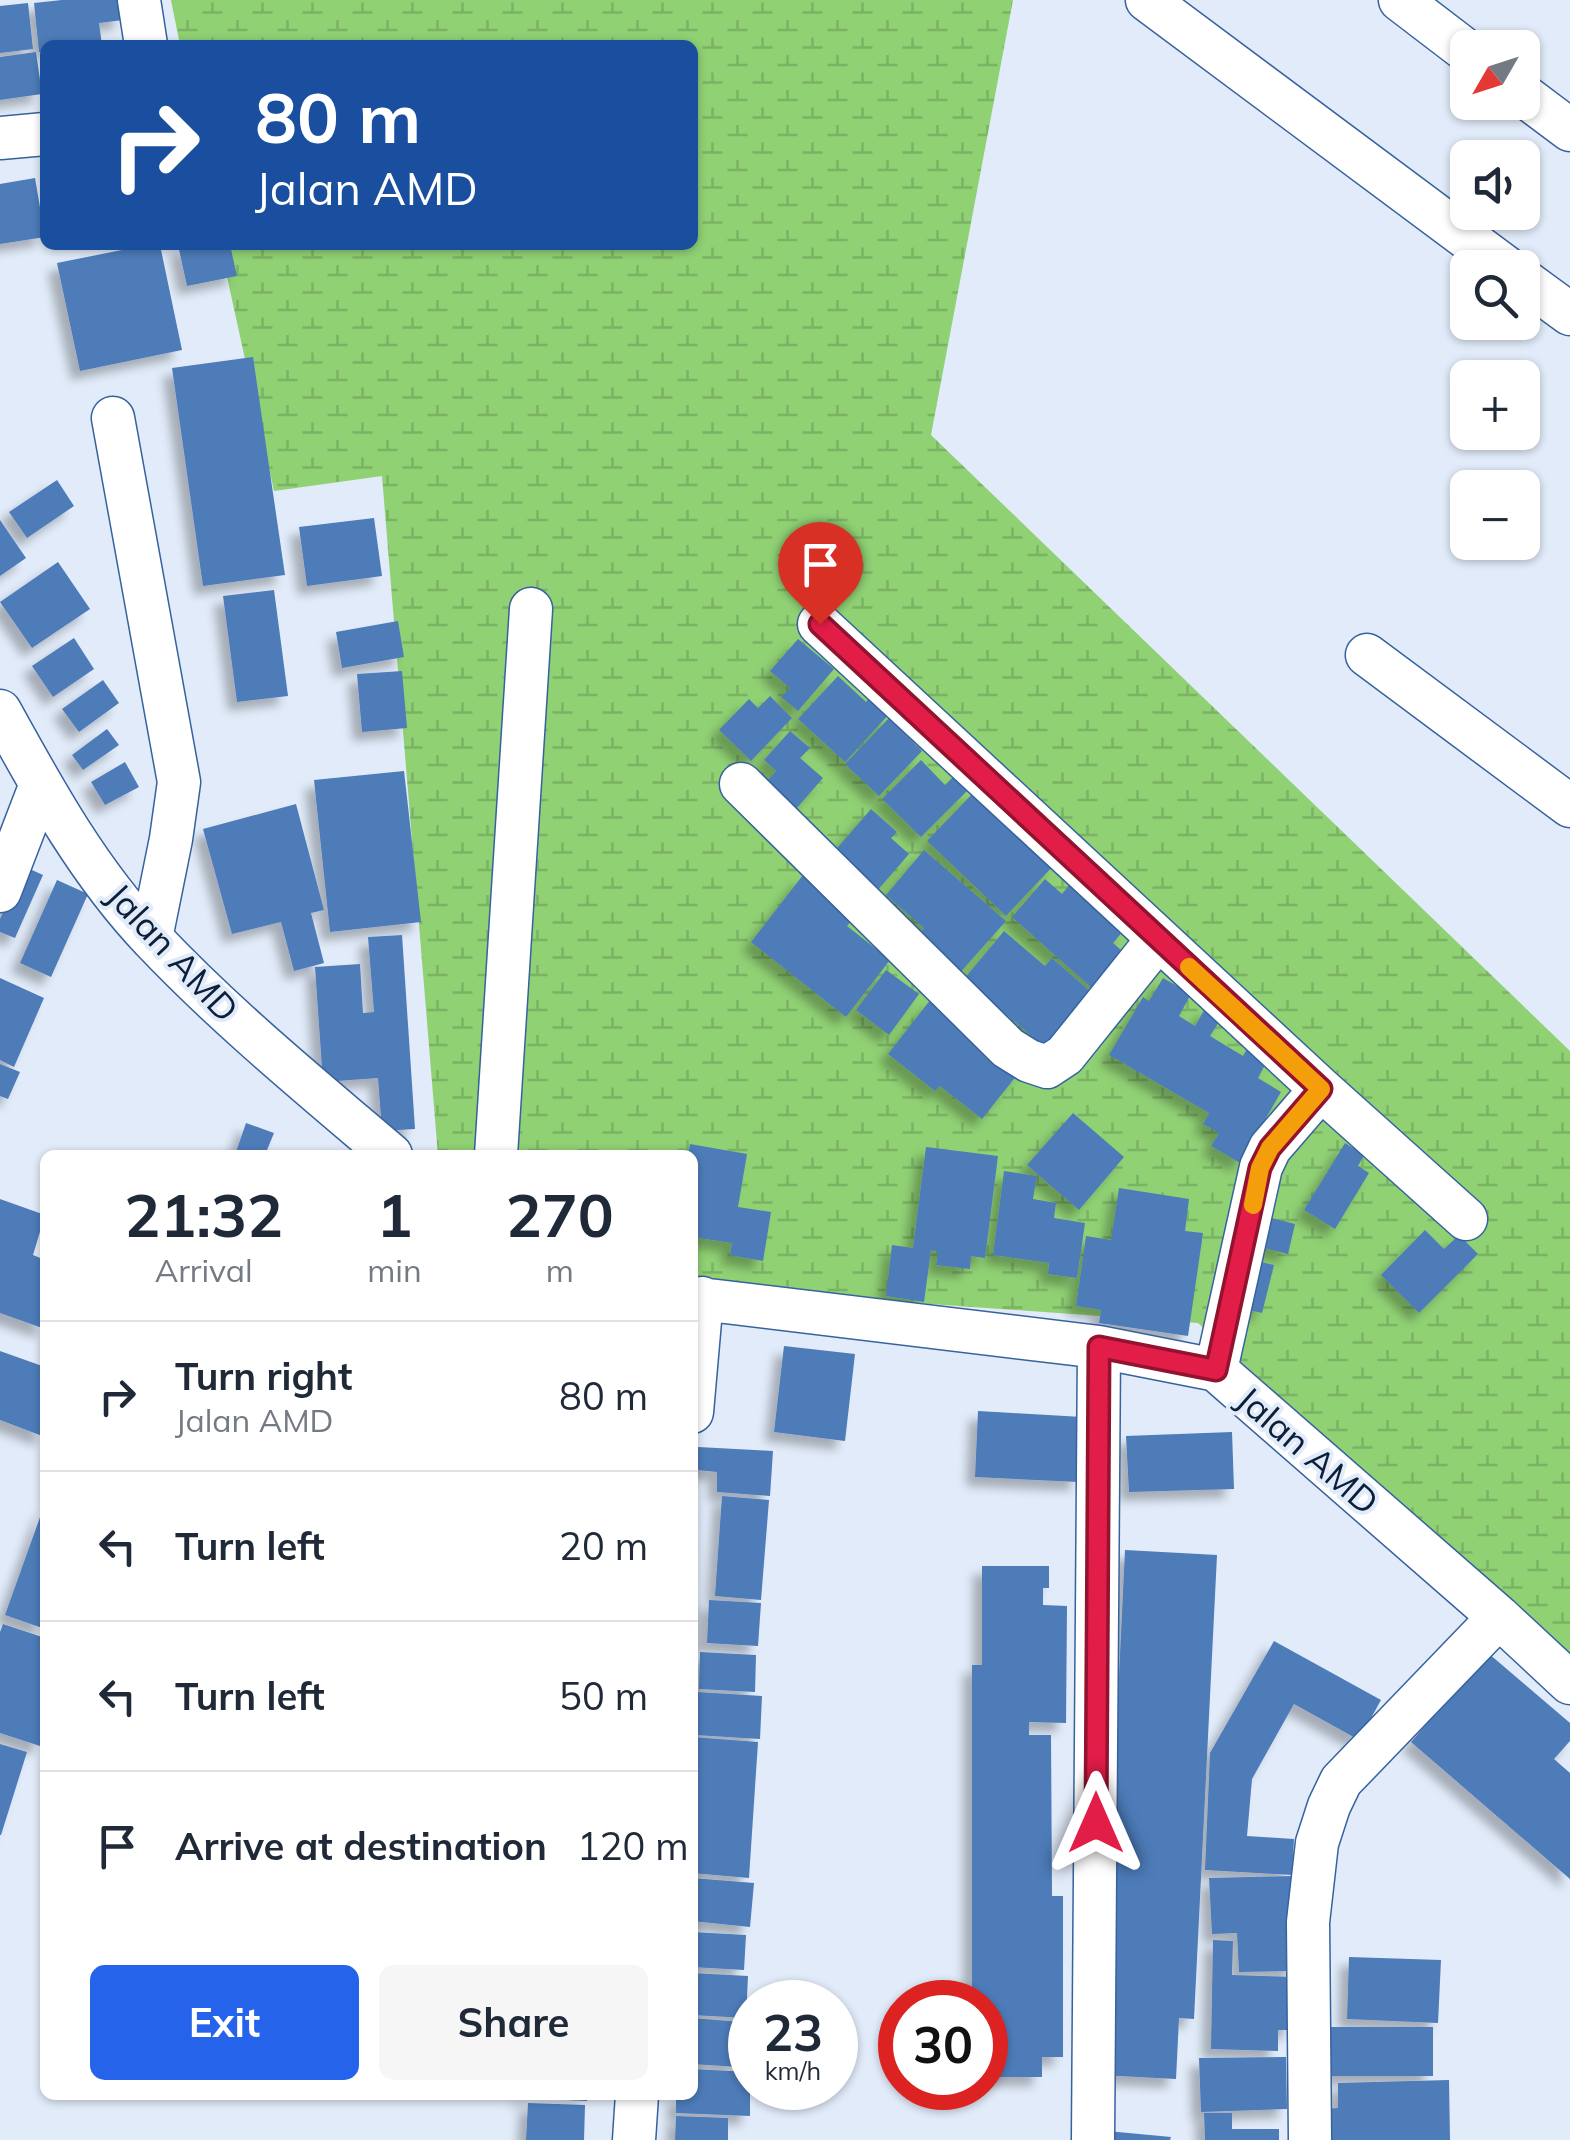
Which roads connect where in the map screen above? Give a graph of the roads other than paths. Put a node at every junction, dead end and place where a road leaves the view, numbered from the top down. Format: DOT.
graph roads {
  1 [pos="139,0"];
  2 [pos="1147,0"];
  3 [pos="1400,0"];
  4 [pos="1450,38"];
  5 [pos="145,40"];
  6 [pos="1540,108"];
  7 [pos="1570,130"];
  8 [pos="40,134"];
  9 [pos="0,138"];
  10 [pos="1483,250"];
  11 [pos="1540,292"];
  12 [pos="1570,314"];
  13 [pos="113,418"];
  14 [pos="532,608"];
  15 [pos="820,624"];
  16 [pos="1367,655"];
  17 [pos="0,711"];
  18 [pos="41,784"];
  19 [pos="740,784"];
  20 [pos="1570,806"];
  21 [pos="0,891"];
  22 [pos="151,938"];
  23 [pos="1158,939"];
  24 [pos="1321,1089"];
  25 [pos="385,1150"];
  26 [pos="496,1150"];
  27 [pos="1466,1219"];
  28 [pos="698,1298"];
  29 [pos="1099,1347"];
  30 [pos="1216,1370"];
  31 [pos="1499,1617"];
  32 [pos="1570,1682"];
  33 [pos="637,2100"];
  34 [pos="634,2140"];
  35 [pos="1093,2140"];
  36 [pos="1310,2140"];
  1 -- 5 [label="street"];
  2 -- 10 [label="street"];
  3 -- 4 [label="street"];
  6 -- 7 [label="street"];
  8 -- 9 [label="street"];
  11 -- 12 [label="street"];
  13 -- 22 [label="street"];
  14 -- 26 [label="street"];
  15 -- 23 [label="street"];
  16 -- 20 [label="street"];
  17 -- 18 [label="street, Jalan AMD"];
  18 -- 21 [label="street"];
  18 -- 22 [label="street, Jalan AMD"];
  19 -- 23 [label="street"];
  22 -- 25 [label="street, Jalan AMD"];
  23 -- 24 [label="street"];
  24 -- 27 [label="street"];
  24 -- 30 [label="street"];
  28 -- 29 [label="street, Jalan AMD"];
  29 -- 30 [label="street, Jalan AMD"];
  29 -- 35 [label="street"];
  30 -- 31 [label="street, Jalan AMD"];
  31 -- 32 [label="street, Jalan AMD"];
  31 -- 36 [label="street"];
  33 -- 34 [label="street"];
}
